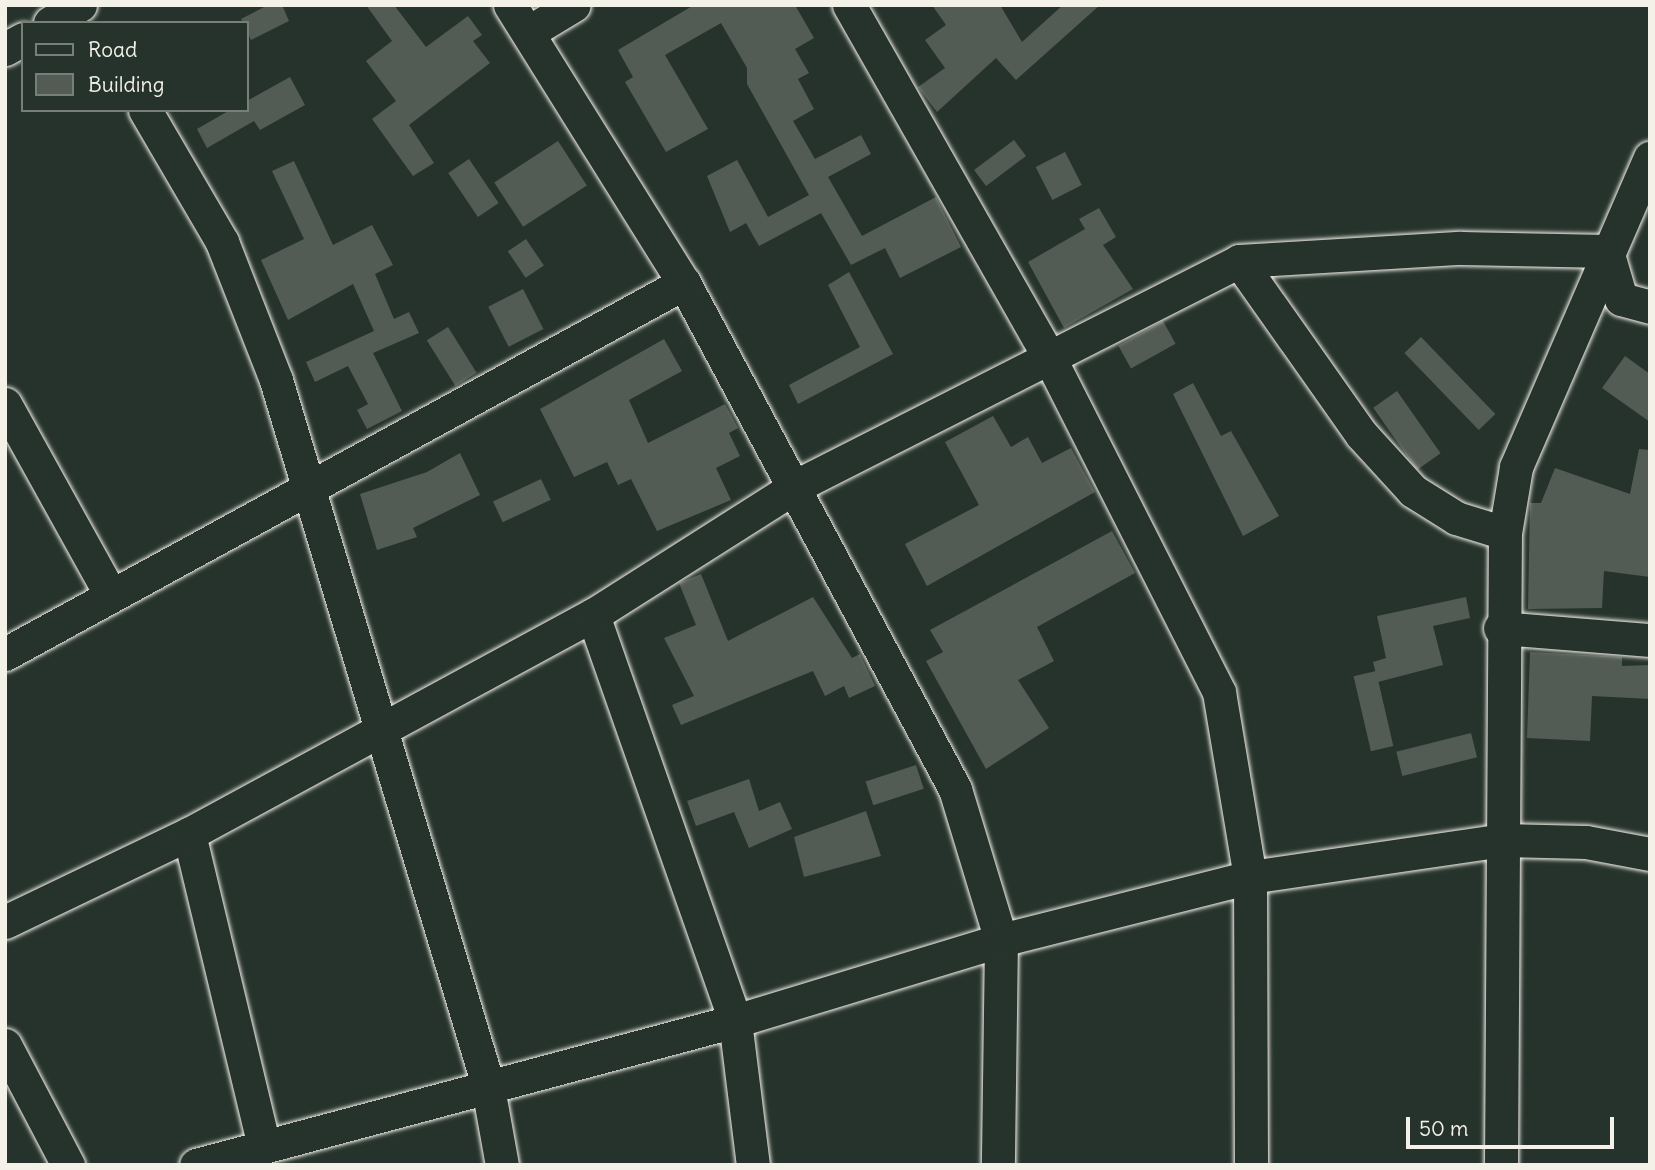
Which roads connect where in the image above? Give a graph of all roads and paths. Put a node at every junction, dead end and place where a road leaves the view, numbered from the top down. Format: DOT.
graph roads {
  1 [pos="82,5"];
  2 [pos="574,5"];
  3 [pos="849,5"];
  4 [pos="520,18"];
  5 [pos="54,21"];
  6 [pos="94,21"];
  7 [pos="21,40"];
  8 [pos="5,49"];
  9 [pos="146,112"];
  10 [pos="1650,158"];
  11 [pos="1606,251"];
  12 [pos="1239,261"];
  13 [pos="684,283"];
  14 [pos="1650,307"];
  15 [pos="1048,355"];
  16 [pos="5,404"];
  17 [pos="796,486"];
  18 [pos="305,494"];
  19 [pos="1505,533"];
  20 [pos="109,592"];
  21 [pos="593,615"];
  22 [pos="1500,628"];
  23 [pos="1650,640"];
  24 [pos="5,654"];
  25 [pos="376,729"];
  26 [pos="189,834"];
  27 [pos="1503,840"];
  28 [pos="1650,854"];
  29 [pos="1250,877"];
  30 [pos="5,922"];
  31 [pos="1001,940"];
  32 [pos="735,1021"];
  33 [pos="5,1045"];
  34 [pos="487,1082"];
  35 [pos="264,1146"];
  36 [pos="68,1165"];
  37 [pos="196,1165"];
  38 [pos="502,1165"];
  39 [pos="753,1165"];
  40 [pos="998,1165"];
  41 [pos="1251,1165"];
  42 [pos="1501,1165"];
  1 -- 5 [label="street"];
  1 -- 6 [label="street"];
  2 -- 4 [label="street"];
  3 -- 15 [label="street"];
  4 -- 13 [label="street"];
  7 -- 8 [label="street"];
  9 -- 18 [label="street"];
  10 -- 11 [label="street"];
  11 -- 12 [label="street"];
  11 -- 14 [label="street"];
  11 -- 19 [label="street"];
  12 -- 15 [label="street"];
  12 -- 19 [label="street"];
  13 -- 17 [label="street"];
  13 -- 18 [label="street"];
  15 -- 17 [label="street"];
  15 -- 29 [label="street"];
  16 -- 20 [label="street"];
  17 -- 21 [label="street"];
  17 -- 31 [label="street"];
  18 -- 20 [label="street"];
  18 -- 25 [label="street"];
  19 -- 22 [label="street"];
  20 -- 24 [label="street"];
  21 -- 25 [label="street"];
  21 -- 32 [label="street"];
  22 -- 23 [label="street"];
  22 -- 27 [label="street"];
  25 -- 26 [label="street"];
  25 -- 34 [label="street"];
  26 -- 30 [label="street"];
  26 -- 35 [label="street"];
  27 -- 28 [label="street"];
  27 -- 29 [label="street"];
  27 -- 42 [label="street"];
  29 -- 31 [label="street"];
  29 -- 41 [label="street"];
  31 -- 32 [label="street"];
  31 -- 40 [label="street"];
  32 -- 34 [label="street"];
  32 -- 39 [label="street"];
  33 -- 36 [label="street"];
  34 -- 35 [label="street"];
  34 -- 38 [label="street"];
  35 -- 37 [label="street"];
}
